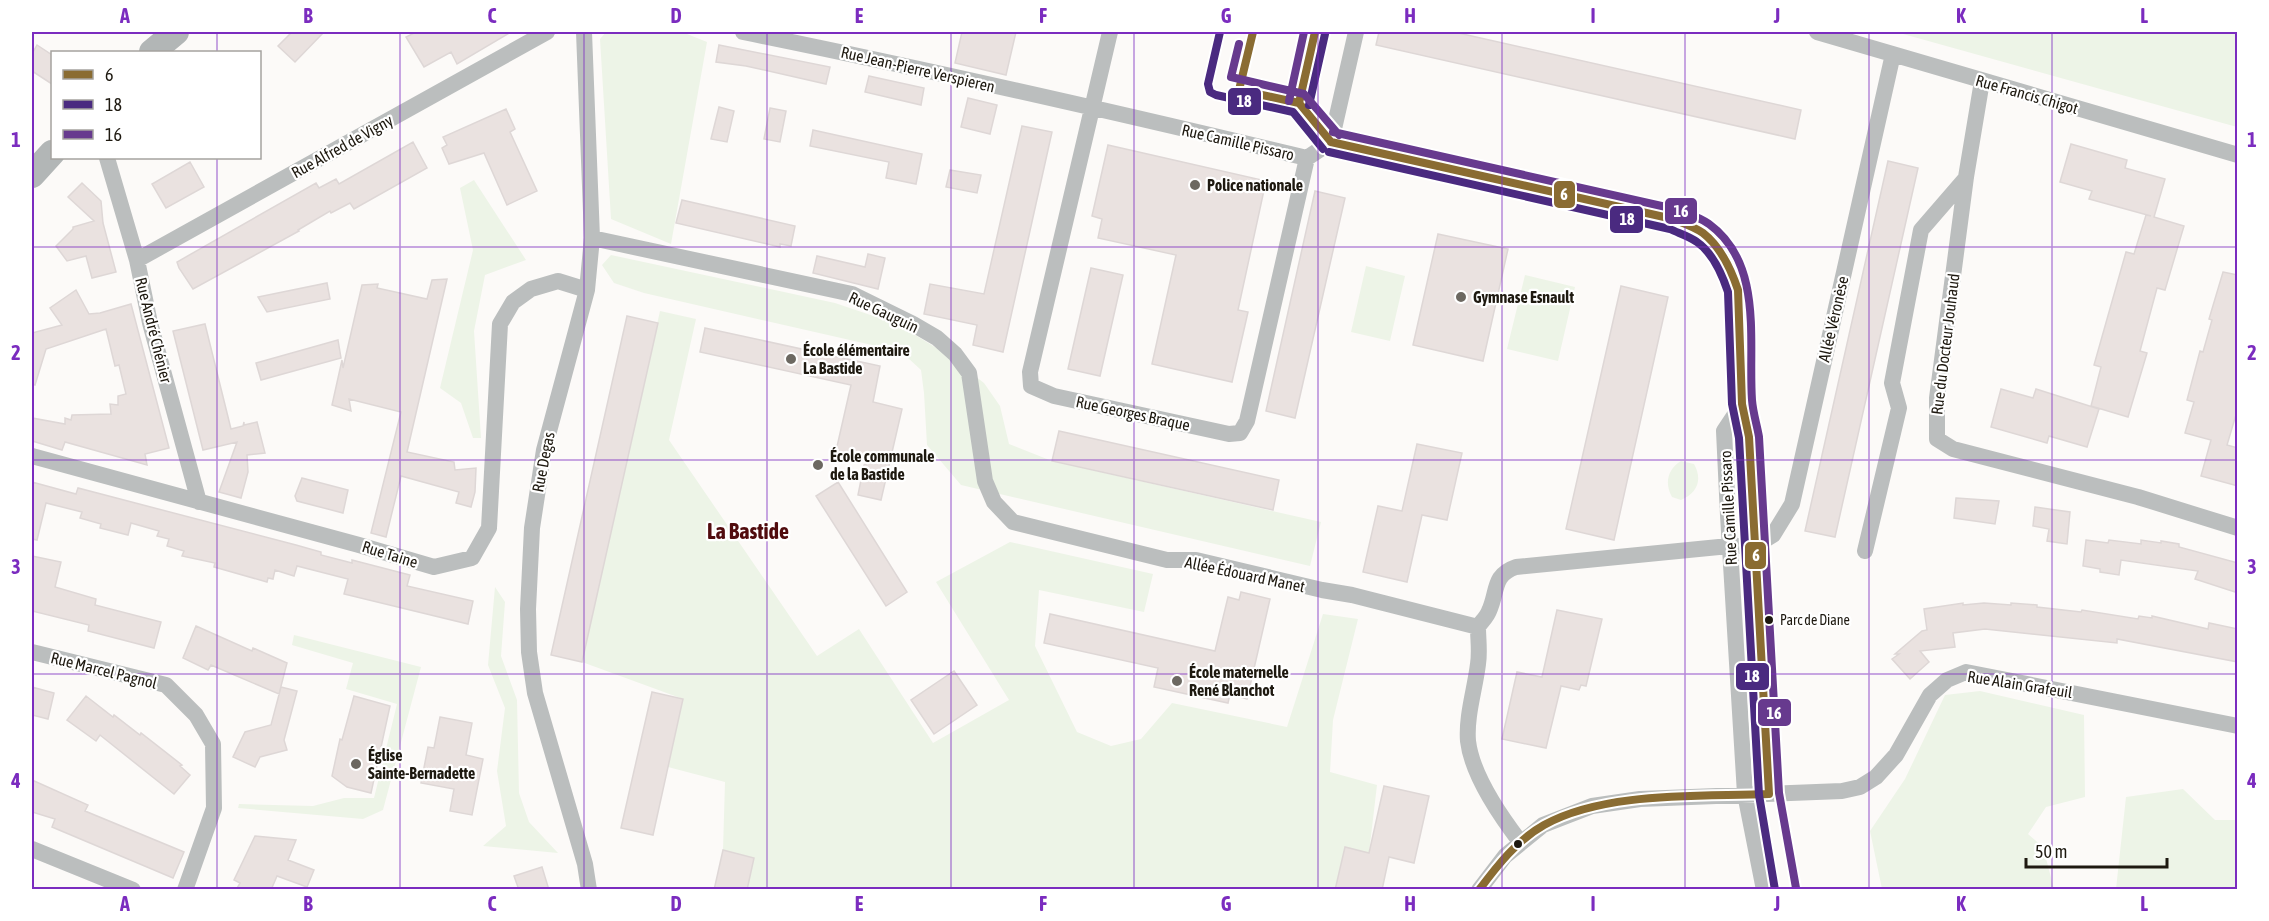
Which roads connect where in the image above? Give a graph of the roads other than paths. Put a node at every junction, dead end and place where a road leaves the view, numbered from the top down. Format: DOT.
graph roads {
  1 [pos="163,32"];
  2 [pos="176,32"];
  3 [pos="547,32"];
  4 [pos="584,32"];
  5 [pos="743,32"];
  6 [pos="1110,32"];
  7 [pos="1356,32"];
  8 [pos="1817,32"];
  9 [pos="147,51"];
  10 [pos="153,51"];
  11 [pos="1893,54"];
  12 [pos="1982,81"];
  13 [pos="1092,107"];
  14 [pos="1331,142"];
  15 [pos="51,154"];
  16 [pos="2238,155"];
  17 [pos="1306,158"];
  18 [pos="107,159"];
  19 [pos="32,175"];
  20 [pos="1966,177"];
  21 [pos="592,238"];
  22 [pos="136,260"];
  23 [pos="586,290"];
  24 [pos="32,456"];
  25 [pos="199,502"];
  26 [pos="1013,522"];
  27 [pos="2238,528"];
  28 [pos="1729,546"];
  29 [pos="1865,552"];
  30 [pos="1478,627"];
  31 [pos="32,652"];
  32 [pos="2238,726"];
  33 [pos="1745,794"];
  34 [pos="1521,843"];
  35 [pos="32,849"];
  36 [pos="133,890"];
  37 [pos="185,890"];
  38 [pos="588,890"];
  39 [pos="1479,890"];
  40 [pos="1764,890"];
  1 -- 9 [label="main road"];
  2 -- 10 [label="main road"];
  3 -- 22 [label="street, Rue Alfred de Vigny"];
  4 -- 21 [label="street, Rue Degas"];
  5 -- 13 [label="street, Rue Jean-Pierre Verspieren"];
  6 -- 13 [label="street"];
  7 -- 14 [label="street"];
  8 -- 11 [label="street, Rue Francis Chigot"];
  11 -- 12 [label="street, Rue Francis Chigot"];
  11 -- 28 [label="street, Allée Véronèse"];
  12 -- 16 [label="street, Rue Francis Chigot"];
  12 -- 20 [label="street, Rue du Docteur Jouhaud"];
  13 -- 17 [label="street, Rue Camille Pissaro"];
  13 -- 17 [label="street, Rue Georges Braque"];
  14 -- 17 [label="street, Rue Camille Pissaro"];
  14 -- 28 [label="street, Rue Camille Pissaro"];
  15 -- 19 [label="main road"];
  18 -- 22 [label="street, Rue André Chénier"];
  20 -- 27 [label="street, Rue du Docteur Jouhaud"];
  20 -- 29 [label="street"];
  21 -- 23 [label="street, Rue Degas"];
  21 -- 26 [label="street, Rue Gauguin"];
  22 -- 25 [label="street, Rue André Chénier"];
  23 -- 25 [label="street, Rue Taine"];
  23 -- 38 [label="street, Rue Degas"];
  24 -- 25 [label="street, Rue Taine"];
  26 -- 30 [label="street, Allée Édouard Manet"];
  28 -- 30 [label="street"];
  28 -- 33 [label="street, Rue Camille Pissaro"];
  30 -- 34 [label="street"];
  31 -- 37 [label="street, Rue Marcel Pagnol"];
  32 -- 33 [label="street, Rue Alain Grafeuil"];
  33 -- 34 [label="street, Rue Alain Grafeuil"];
  33 -- 40 [label="street, Rue Camille Pissaro"];
  34 -- 39 [label="street, Rue Alain Grafeuil"];
  35 -- 36 [label="street"];
}
